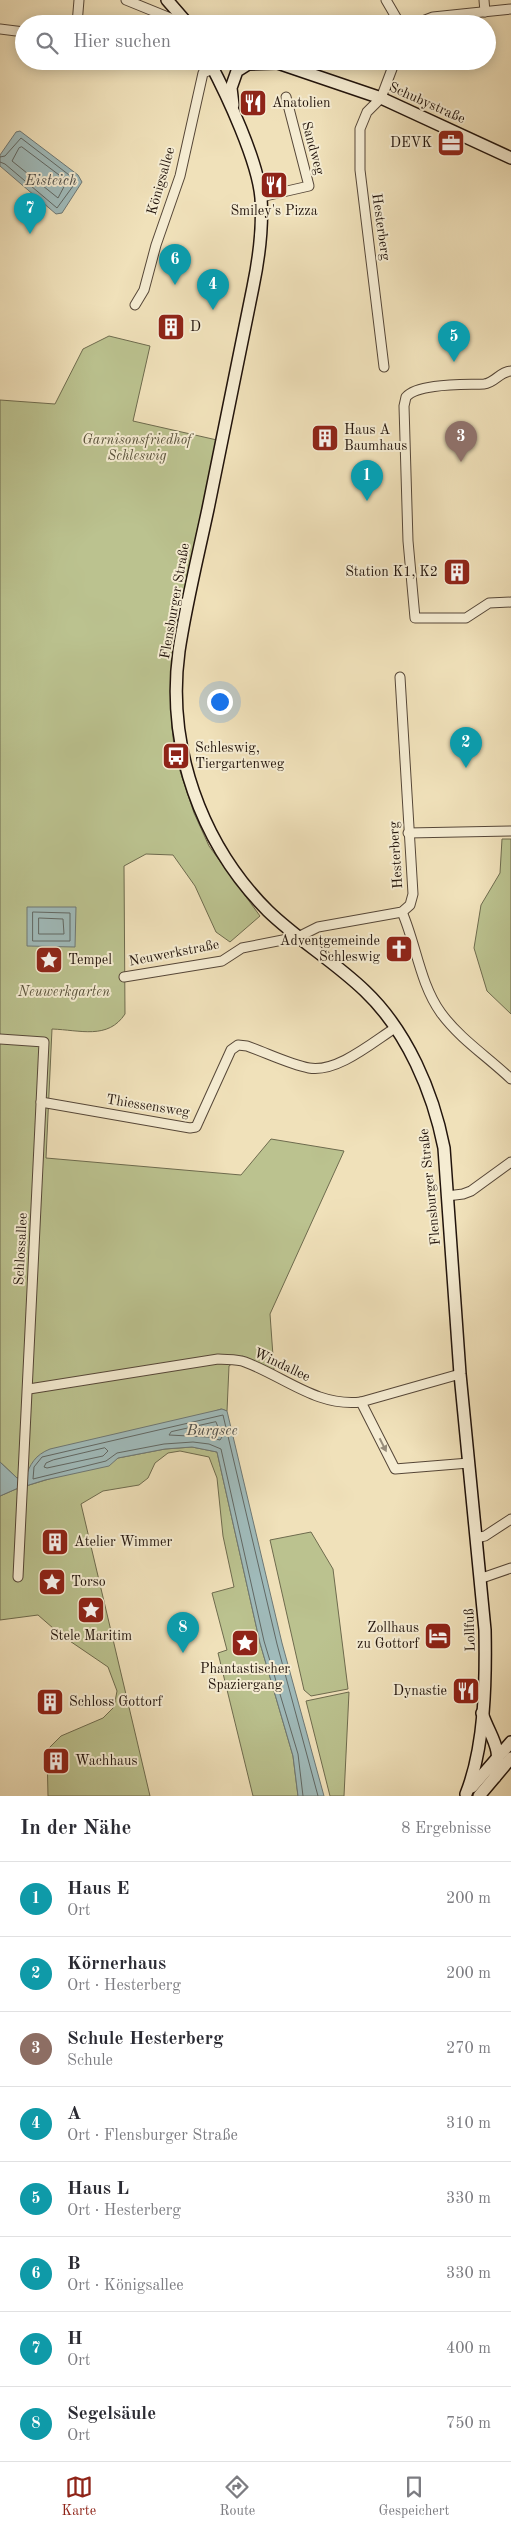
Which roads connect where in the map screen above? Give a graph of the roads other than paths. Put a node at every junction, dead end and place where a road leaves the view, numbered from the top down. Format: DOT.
graph roads {
  1 [pos="79,0"];
  2 [pos="126,0"];
  3 [pos="167,0"];
  4 [pos="386,0"];
  5 [pos="484,0"];
  6 [pos="511,9"];
  7 [pos="486,12"];
  8 [pos="78,15"];
  9 [pos="164,15"];
  10 [pos="180,15"];
  11 [pos="395,15"];
  12 [pos="454,15"];
  13 [pos="0,29"];
  14 [pos="15,31"];
  15 [pos="206,70"];
  16 [pos="213,70"];
  17 [pos="239,70"];
  18 [pos="299,70"];
  19 [pos="392,70"];
  20 [pos="286,97"];
  21 [pos="381,98"];
  22 [pos="235,119"];
  23 [pos="511,158"];
  24 [pos="261,197"];
  25 [pos="135,305"];
  26 [pos="384,367"];
  27 [pos="511,371"];
  28 [pos="511,602"];
  29 [pos="400,677"];
  30 [pos="511,831"];
  31 [pos="408,833"];
  32 [pos="402,912"];
  33 [pos="298,936"];
  34 [pos="124,977"];
  35 [pos="395,1028"];
  36 [pos="0,1039"];
  37 [pos="511,1080"];
  38 [pos="41,1102"];
  39 [pos="511,1162"];
  40 [pos="447,1196"];
  41 [pos="460,1374"];
  42 [pos="28,1389"];
  43 [pos="361,1402"];
  44 [pos="469,1462"];
  45 [pos="511,1519"];
  46 [pos="476,1538"];
  47 [pos="511,1568"];
  48 [pos="18,1577"];
  49 [pos="482,1578"];
  50 [pos="482,1712"];
  51 [pos="511,1735"];
  52 [pos="496,1740"];
  53 [pos="511,1742"];
  54 [pos="499,1755"];
  55 [pos="511,1758"];
  56 [pos="495,1777"];
  57 [pos="465,1795"];
  58 [pos="479,1796"];
  1 -- 8 [label="street"];
  2 -- 9 [label="street"];
  3 -- 10 [label="street"];
  4 -- 11 [label="street"];
  5 -- 7 [label="street"];
  6 -- 7 [label="street"];
  7 -- 12 [label="street"];
  13 -- 14 [label="street"];
  15 -- 25 [label="street, Königsallee"];
  16 -- 22 [label="street, Flensburger Straße"];
  17 -- 22 [label="street"];
  18 -- 21 [label="street, Schubystraße"];
  19 -- 21 [label="street"];
  20 -- 24 [label="street, Sandweg"];
  21 -- 23 [label="street, Schubystraße"];
  21 -- 26 [label="street, Hesterberg"];
  22 -- 24 [label="street, Flensburger Straße"];
  24 -- 33 [label="street, Flensburger Straße"];
  27 -- 28 [label="street"];
  29 -- 31 [label="street, Hesterberg"];
  30 -- 31 [label="street"];
  31 -- 32 [label="street, Hesterberg"];
  32 -- 33 [label="street, Neuwerkstraße"];
  32 -- 37 [label="street"];
  33 -- 34 [label="street, Neuwerkstraße"];
  33 -- 35 [label="street, Flensburger Straße"];
  35 -- 38 [label="street, Thiessensweg"];
  35 -- 40 [label="street, Flensburger Straße"];
  36 -- 38 [label="street, Schlossallee"];
  38 -- 42 [label="street, Schlossallee"];
  39 -- 40 [label="street"];
  40 -- 41 [label="street, Flensburger Straße"];
  41 -- 43 [label="street, Windallee"];
  41 -- 44 [label="street, Flensburger Straße"];
  42 -- 43 [label="street, Windallee"];
  42 -- 48 [label="street, Schlossallee"];
  43 -- 44 [label="street, one-way"];
  44 -- 46 [label="street, Flensburger Straße"];
  45 -- 46 [label="street"];
  46 -- 49 [label="street, Flensburger Straße"];
  47 -- 49 [label="street"];
  49 -- 50 [label="street, Lollfuß"];
  50 -- 52 [label="street"];
  50 -- 57 [label="street, Lollfuß"];
  51 -- 52 [label="street"];
  52 -- 54 [label="street"];
  53 -- 54 [label="street"];
  54 -- 56 [label="street"];
  54 -- 57 [label="street"];
  55 -- 56 [label="street"];
  56 -- 58 [label="street"];
}
